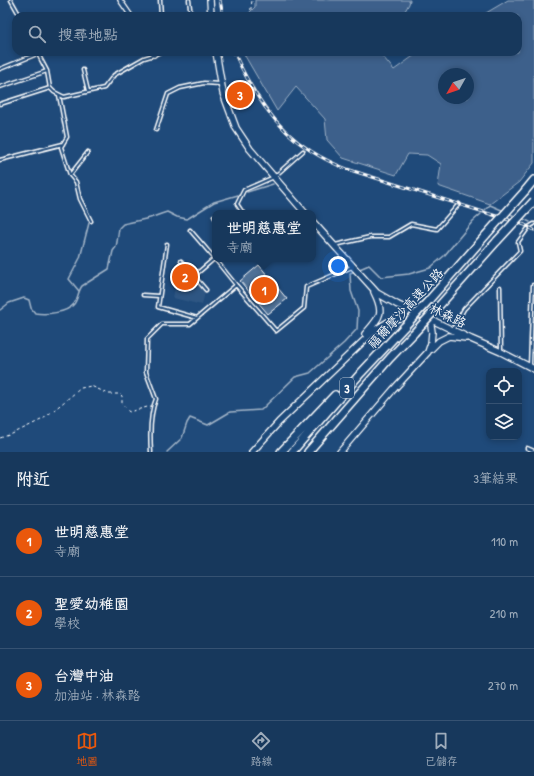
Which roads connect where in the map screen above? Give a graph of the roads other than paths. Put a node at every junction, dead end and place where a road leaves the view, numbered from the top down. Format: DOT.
graph roads {
  1 [pos="11,0"];
  2 [pos="120,0"];
  3 [pos="160,0"];
  4 [pos="189,0"];
  5 [pos="210,0"];
  6 [pos="18,12"];
  7 [pos="128,12"];
  8 [pos="162,12"];
  9 [pos="190,12"];
  10 [pos="211,12"];
  11 [pos="30,56"];
  12 [pos="39,56"];
  13 [pos="148,56"];
  14 [pos="217,56"];
  15 [pos="0,69"];
  16 [pos="83,70"];
  17 [pos="47,71"];
  18 [pos="222,84"];
  19 [pos="0,87"];
  20 [pos="50,88"];
  21 [pos="88,91"];
  22 [pos="59,94"];
  23 [pos="0,104"];
  24 [pos="156,130"];
  25 [pos="63,144"];
  26 [pos="303,150"];
  27 [pos="88,152"];
  28 [pos="0,160"];
  29 [pos="70,175"];
  30 [pos="274,177"];
  31 [pos="534,180"];
  32 [pos="534,201"];
  33 [pos="459,204"];
  34 [pos="242,210"];
  35 [pos="302,210"];
  36 [pos="91,222"];
  37 [pos="534,224"];
  38 [pos="316,225"];
  39 [pos="190,230"];
  40 [pos="167,244"];
  41 [pos="334,245"];
  42 [pos="212,256"];
  43 [pos="181,261"];
  44 [pos="212,261"];
  45 [pos="217,262"];
  46 [pos="356,269"];
  47 [pos="194,276"];
  48 [pos="236,285"];
  49 [pos="534,285"];
  50 [pos="500,287"];
  51 [pos="372,288"];
  52 [pos="206,290"];
  53 [pos="143,295"];
  54 [pos="160,296"];
  55 [pos="415,312"];
  56 [pos="197,318"];
  57 [pos="430,319"];
  58 [pos="453,330"];
  59 [pos="471,339"];
  60 [pos="358,345"];
  61 [pos="380,352"];
  62 [pos="428,352"];
  63 [pos="501,352"];
  64 [pos="532,367"];
  65 [pos="527,448"];
  66 [pos="534,451"];
  67 [pos="151,452"];
  68 [pos="252,452"];
  69 [pos="281,452"];
  70 [pos="292,452"];
  71 [pos="308,452"];
  72 [pos="340,452"];
  1 -- 6 [label="lane"];
  2 -- 7 [label="street"];
  3 -- 8 [label="lane"];
  4 -- 9 [label="lane"];
  5 -- 10 [label="street"];
  11 -- 15 [label="lane"];
  12 -- 17 [label="lane"];
  13 -- 21 [label="lane"];
  14 -- 18 [label="street"];
  16 -- 21 [label="lane"];
  17 -- 19 [label="lane"];
  17 -- 20 [label="lane"];
  18 -- 24 [label="lane"];
  18 -- 30 [label="street"];
  20 -- 22 [label="lane"];
  20 -- 23 [label="lane"];
  21 -- 22 [label="lane"];
  22 -- 25 [label="lane"];
  25 -- 28 [label="lane"];
  25 -- 29 [label="lane"];
  26 -- 30 [label="lane"];
  27 -- 29 [label="lane"];
  29 -- 36 [label="lane"];
  30 -- 34 [label="lane"];
  30 -- 35 [label="street"];
  31 -- 61 [label="highway, 福爾摩沙高速公路 / 3, bridge"];
  32 -- 71 [label="highway, 福爾摩沙高速公路 / 3, bridge"];
  33 -- 41 [label="lane"];
  37 -- 58 [label="lane"];
  38 -- 41 [label="street, 林森路"];
  39 -- 42 [label="lane"];
  40 -- 54 [label="lane"];
  41 -- 46 [label="street, 林森路"];
  43 -- 47 [label="lane"];
  44 -- 47 [label="lane"];
  45 -- 48 [label="lane"];
  46 -- 48 [label="lane"];
  46 -- 51 [label="street, 林森路"];
  47 -- 52 [label="lane"];
  48 -- 56 [label="lane"];
  49 -- 64 [label="lane"];
  50 -- 63 [label="lane"];
  51 -- 55 [label="street, 林森路"];
  51 -- 60 [label="street"];
  53 -- 54 [label="lane"];
  54 -- 56 [label="lane"];
  55 -- 57 [label="street, 林森路"];
  55 -- 60 [label="street"];
  56 -- 67 [label="lane"];
  57 -- 58 [label="street, 林森路"];
  57 -- 62 [label="street"];
  58 -- 59 [label="street, 林森路"];
  59 -- 62 [label="street"];
  59 -- 63 [label="street, 林森路"];
  60 -- 68 [label="street"];
  61 -- 69 [label="highway"];
  61 -- 70 [label="highway, 福爾摩沙高速公路 / 3"];
  62 -- 72 [label="street"];
  63 -- 64 [label="street, 林森路"];
  65 -- 66 [label="lane"];
}
